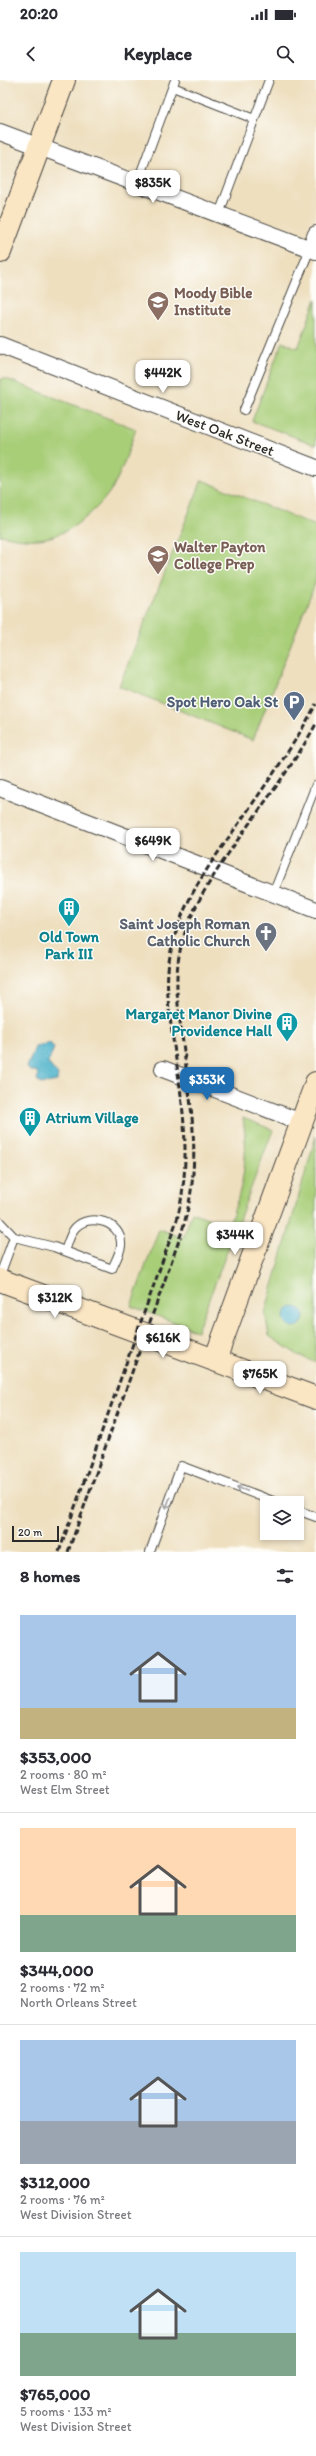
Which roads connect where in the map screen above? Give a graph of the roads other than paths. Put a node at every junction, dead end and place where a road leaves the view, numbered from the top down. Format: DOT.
graph roads {
  1 [pos="64,80"];
  2 [pos="269,80"];
  3 [pos="174,84"];
  4 [pos="254,119"];
  5 [pos="0,132"];
  6 [pos="40,147"];
  7 [pos="137,183"];
  8 [pos="219,214"];
  9 [pos="314,244"];
  10 [pos="0,252"];
  11 [pos="0,346"];
  12 [pos="244,410"];
  13 [pos="316,468"];
  14 [pos="316,785"];
  15 [pos="0,788"];
  16 [pos="274,894"];
  17 [pos="316,910"];
  18 [pos="162,1069"];
  19 [pos="316,1083"];
  20 [pos="301,1122"];
  21 [pos="0,1222"];
  22 [pos="14,1237"];
  23 [pos="65,1251"];
  24 [pos="0,1275"];
  25 [pos="0,1280"];
  26 [pos="215,1360"];
  27 [pos="316,1398"];
  28 [pos="260,1496"];
  29 [pos="304,1513"];
  30 [pos="316,1517"];
  31 [pos="150,1552"];
  1 -- 6 [label="street"];
  2 -- 4 [label="lane"];
  3 -- 4 [label="lane"];
  3 -- 7 [label="lane"];
  4 -- 8 [label="lane"];
  5 -- 6 [label="street"];
  6 -- 7 [label="street"];
  6 -- 10 [label="street"];
  7 -- 8 [label="street"];
  8 -- 9 [label="street"];
  9 -- 12 [label="lane"];
  11 -- 13 [label="street, West Oak Street"];
  14 -- 16 [label="lane"];
  15 -- 16 [label="street"];
  16 -- 17 [label="street"];
  18 -- 20 [label="street"];
  19 -- 20 [label="street"];
  20 -- 26 [label="street"];
  21 -- 22 [label="lane"];
  22 -- 23 [label="lane"];
  22 -- 24 [label="lane"];
  23 -- 23 [label="lane"];
  25 -- 26 [label="street"];
  26 -- 27 [label="street"];
  28 -- 31 [label="lane, one-way"];
  29 -- 30 [label="lane"];
}
